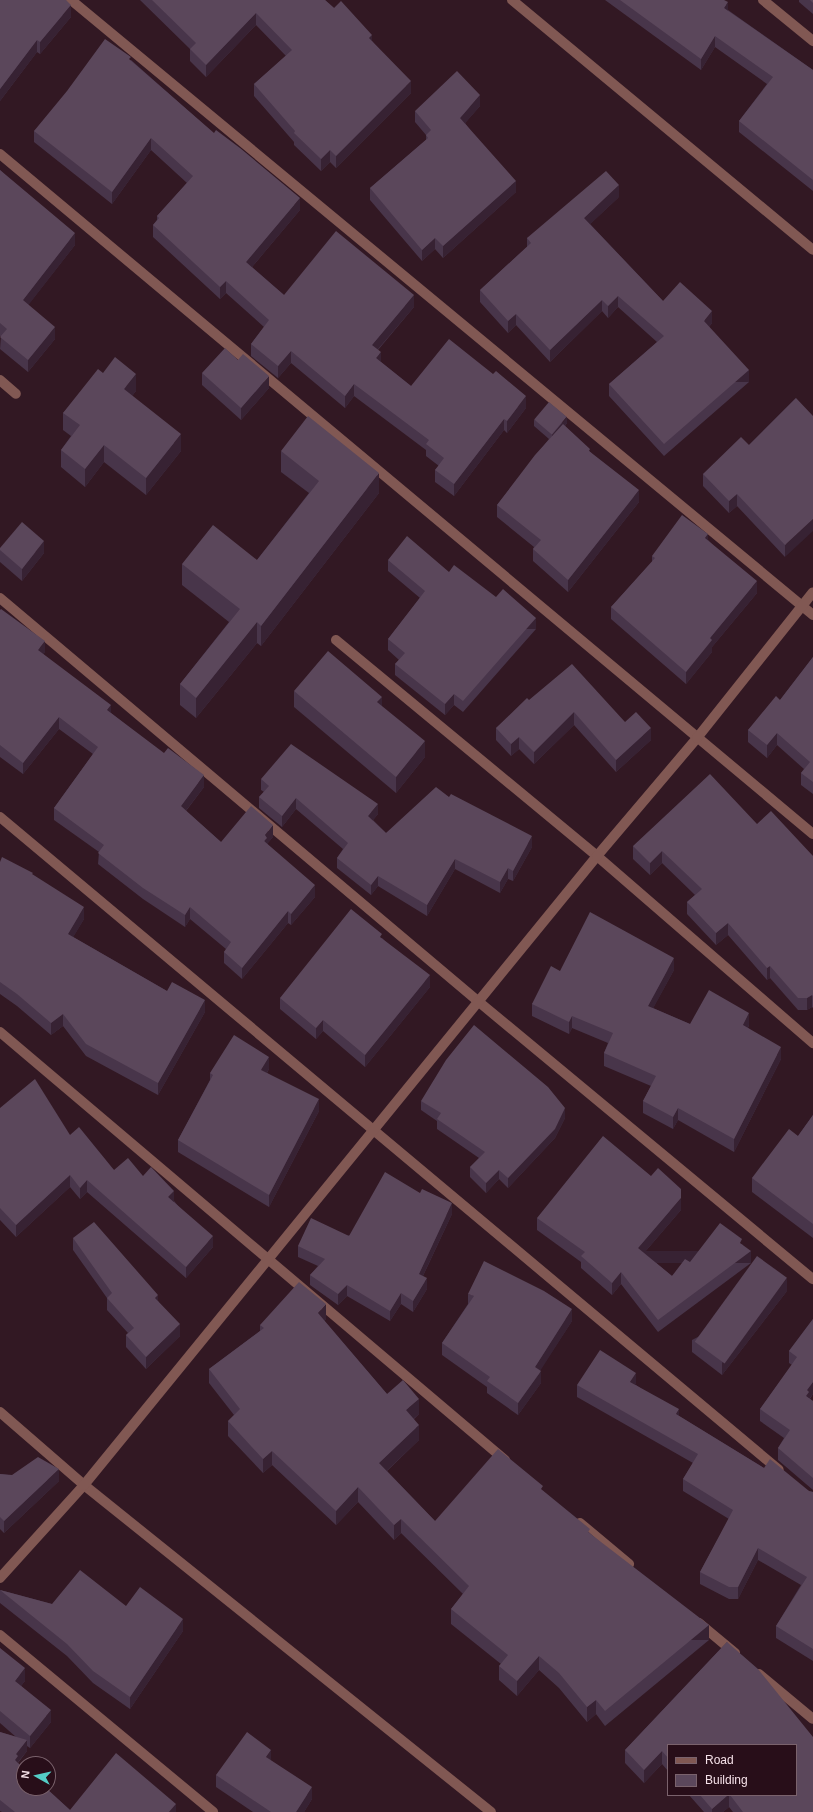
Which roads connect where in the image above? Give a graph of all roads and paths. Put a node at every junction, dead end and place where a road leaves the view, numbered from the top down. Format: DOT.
graph roads {
  1 [pos="71,0"];
  2 [pos="512,0"];
  3 [pos="763,0"];
  4 [pos="813,41"];
  5 [pos="0,154"];
  6 [pos="813,250"];
  7 [pos="0,380"];
  8 [pos="16,394"];
  9 [pos="813,592"];
  10 [pos="0,598"];
  11 [pos="802,605"];
  12 [pos="813,615"];
  13 [pos="336,640"];
  14 [pos="697,738"];
  15 [pos="0,817"];
  16 [pos="813,834"];
  17 [pos="597,856"];
  18 [pos="479,1002"];
  19 [pos="0,1032"];
  20 [pos="813,1043"];
  21 [pos="374,1130"];
  22 [pos="268,1261"];
  23 [pos="813,1279"];
  24 [pos="0,1412"];
  25 [pos="516,1470"];
  26 [pos="788,1478"];
  27 [pos="84,1485"];
  28 [pos="571,1515"];
  29 [pos="637,1571"];
  30 [pos="0,1578"];
  31 [pos="692,1617"];
  32 [pos="0,1634"];
  33 [pos="813,1719"];
  34 [pos="213,1812"];
  35 [pos="491,1812"];
  1 -- 11 [label="street"];
  2 -- 6 [label="street"];
  3 -- 4 [label="street"];
  5 -- 14 [label="street"];
  7 -- 8 [label="street"];
  9 -- 11 [label="street"];
  10 -- 18 [label="street"];
  11 -- 12 [label="street"];
  11 -- 14 [label="street"];
  13 -- 17 [label="street"];
  14 -- 16 [label="street"];
  14 -- 17 [label="street"];
  15 -- 21 [label="street"];
  17 -- 18 [label="street"];
  17 -- 20 [label="street"];
  18 -- 21 [label="street"];
  18 -- 23 [label="street"];
  19 -- 22 [label="street"];
  21 -- 22 [label="street"];
  21 -- 26 [label="street"];
  22 -- 25 [label="street"];
  22 -- 27 [label="street"];
  24 -- 27 [label="street"];
  27 -- 30 [label="street"];
  27 -- 35 [label="street"];
  28 -- 29 [label="street"];
  31 -- 33 [label="street"];
  32 -- 34 [label="street"];
}
